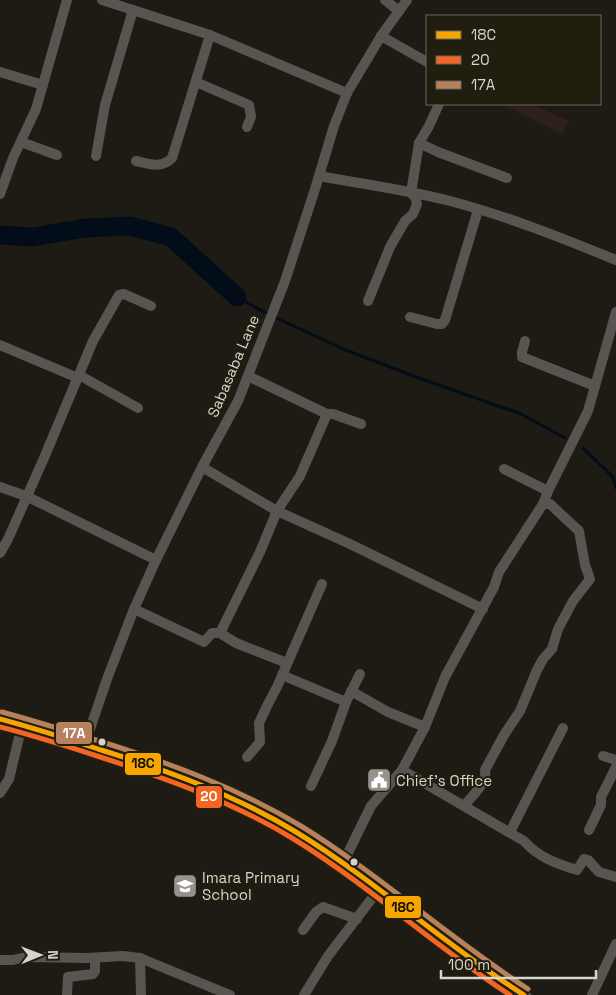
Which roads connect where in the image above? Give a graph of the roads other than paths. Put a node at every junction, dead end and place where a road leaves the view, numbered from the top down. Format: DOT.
graph roads {
  1 [pos="68,0"];
  2 [pos="102,0"];
  3 [pos="385,0"];
  4 [pos="407,0"];
  5 [pos="133,10"];
  6 [pos="400,12"];
  7 [pos="210,35"];
  8 [pos="381,36"];
  9 [pos="426,61"];
  10 [pos="0,72"];
  11 [pos="196,82"];
  12 [pos="43,85"];
  13 [pos="347,93"];
  14 [pos="439,105"];
  15 [pos="247,127"];
  16 [pos="21,142"];
  17 [pos="419,143"];
  18 [pos="57,155"];
  19 [pos="96,156"];
  20 [pos="136,161"];
  21 [pos="319,176"];
  22 [pos="507,178"];
  23 [pos="411,193"];
  24 [pos="0,194"];
  25 [pos="478,210"];
  26 [pos="616,260"];
  27 [pos="368,301"];
  28 [pos="151,306"];
  29 [pos="616,312"];
  30 [pos="410,317"];
  31 [pos="612,337"];
  32 [pos="525,341"];
  33 [pos="0,345"];
  34 [pos="79,376"];
  35 [pos="248,376"];
  36 [pos="594,386"];
  37 [pos="138,408"];
  38 [pos="327,414"];
  39 [pos="361,424"];
  40 [pos="202,467"];
  41 [pos="504,469"];
  42 [pos="0,487"];
  43 [pos="548,491"];
  44 [pos="26,496"];
  45 [pos="543,504"];
  46 [pos="277,511"];
  47 [pos="4,538"];
  48 [pos="0,553"];
  49 [pos="156,560"];
  50 [pos="322,584"];
  51 [pos="134,609"];
  52 [pos="483,610"];
  53 [pos="220,633"];
  54 [pos="287,663"];
  55 [pos="360,674"];
  56 [pos="282,676"];
  57 [pos="351,691"];
  58 [pos="346,702"];
  59 [pos="0,719"];
  60 [pos="22,725"];
  61 [pos="425,727"];
  62 [pos="563,728"];
  63 [pos="85,744"];
  64 [pos="247,756"];
  65 [pos="603,756"];
  66 [pos="616,760"];
  67 [pos="616,768"];
  68 [pos="402,770"];
  69 [pos="311,786"];
  70 [pos="0,793"];
  71 [pos="464,806"];
  72 [pos="589,830"];
  73 [pos="510,832"];
  74 [pos="343,863"];
  75 [pos="616,877"];
  76 [pos="379,889"];
  77 [pos="356,919"];
  78 [pos="303,930"];
  79 [pos="616,944"];
  80 [pos="95,958"];
  81 [pos="140,958"];
  82 [pos="0,960"];
  83 [pos="67,995"];
  84 [pos="141,995"];
  85 [pos="230,995"];
  86 [pos="304,995"];
  87 [pos="524,995"];
  88 [pos="592,995"];
  1 -- 12 [label="street"];
  2 -- 5 [label="street"];
  3 -- 6 [label="street"];
  4 -- 6 [label="street, Sabasaba Lane"];
  5 -- 7 [label="street"];
  5 -- 19 [label="street"];
  6 -- 8 [label="street, Sabasaba Lane"];
  7 -- 11 [label="street"];
  7 -- 13 [label="street"];
  8 -- 9 [label="street"];
  8 -- 13 [label="street, Sabasaba Lane"];
  10 -- 12 [label="street"];
  11 -- 15 [label="street"];
  11 -- 20 [label="street"];
  12 -- 16 [label="street"];
  13 -- 21 [label="street, Sabasaba Lane"];
  14 -- 17 [label="street"];
  16 -- 18 [label="street"];
  16 -- 24 [label="street"];
  17 -- 22 [label="street"];
  17 -- 23 [label="street"];
  21 -- 23 [label="street"];
  21 -- 35 [label="street, Sabasaba Lane"];
  23 -- 25 [label="street"];
  23 -- 27 [label="street"];
  25 -- 26 [label="street"];
  25 -- 30 [label="street"];
  28 -- 34 [label="street"];
  29 -- 31 [label="street"];
  31 -- 36 [label="street"];
  32 -- 36 [label="street"];
  33 -- 34 [label="street"];
  34 -- 37 [label="street"];
  34 -- 44 [label="street"];
  35 -- 38 [label="street"];
  35 -- 40 [label="street, Sabasaba Lane"];
  36 -- 43 [label="street"];
  38 -- 39 [label="street"];
  38 -- 46 [label="street"];
  40 -- 46 [label="street"];
  40 -- 49 [label="street, Sabasaba Lane"];
  41 -- 43 [label="street"];
  42 -- 44 [label="street"];
  43 -- 45 [label="street"];
  44 -- 47 [label="street"];
  44 -- 49 [label="street"];
  45 -- 52 [label="street"];
  45 -- 71 [label="street"];
  46 -- 52 [label="street"];
  46 -- 53 [label="street"];
  47 -- 48 [label="street"];
  49 -- 51 [label="street, Sabasaba Lane"];
  50 -- 54 [label="street"];
  51 -- 53 [label="street"];
  51 -- 63 [label="street, Sabasaba Lane"];
  52 -- 61 [label="street"];
  53 -- 54 [label="street"];
  54 -- 56 [label="street"];
  55 -- 57 [label="street"];
  56 -- 58 [label="street"];
  56 -- 64 [label="street"];
  57 -- 58 [label="street"];
  57 -- 61 [label="street"];
  58 -- 69 [label="street"];
  59 -- 60 [label="street"];
  60 -- 63 [label="street"];
  60 -- 70 [label="street"];
  61 -- 68 [label="street"];
  62 -- 73 [label="street"];
  63 -- 74 [label="street"];
  65 -- 66 [label="street"];
  67 -- 72 [label="street"];
  68 -- 71 [label="street"];
  68 -- 74 [label="street"];
  71 -- 73 [label="street"];
  73 -- 75 [label="street"];
  74 -- 76 [label="street"];
  76 -- 77 [label="street"];
  76 -- 87 [label="street"];
  77 -- 78 [label="street"];
  77 -- 86 [label="street"];
  79 -- 88 [label="street"];
  80 -- 81 [label="street"];
  80 -- 82 [label="street"];
  80 -- 83 [label="street"];
  81 -- 84 [label="street"];
  81 -- 85 [label="street"];
}
